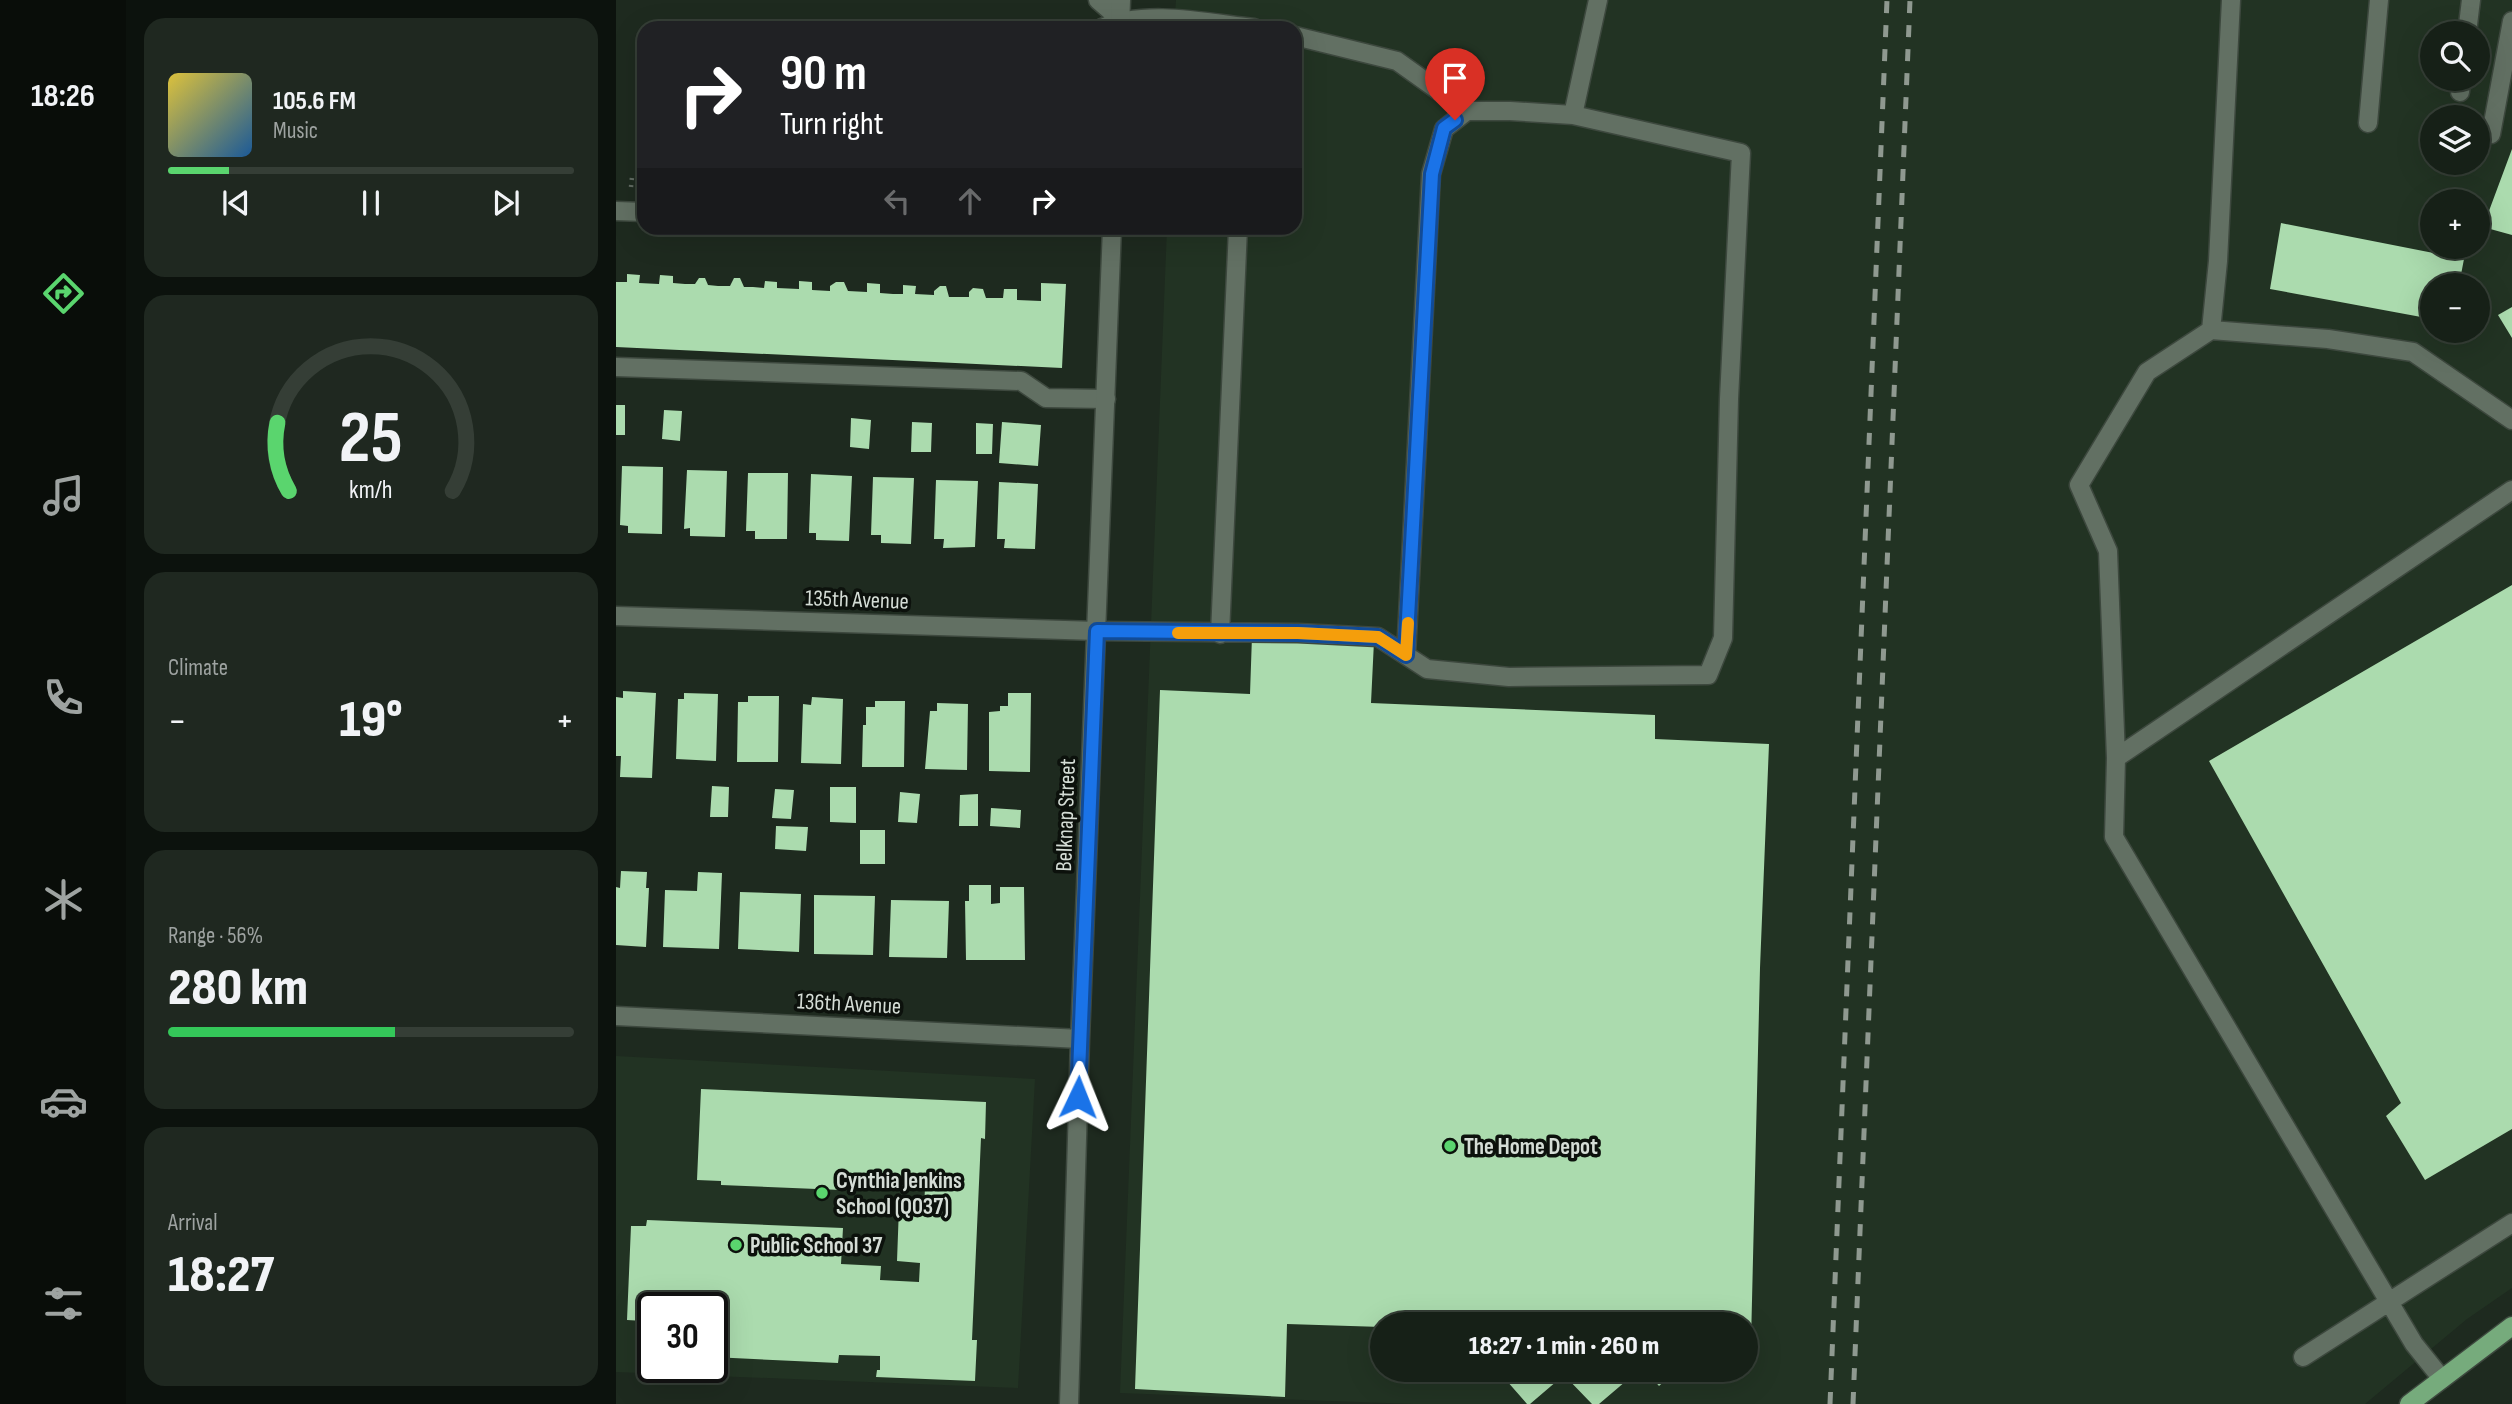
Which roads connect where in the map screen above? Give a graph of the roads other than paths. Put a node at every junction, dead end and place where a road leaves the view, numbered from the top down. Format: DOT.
graph roads {
  1 [pos="1098,0"];
  2 [pos="1121,0"];
  3 [pos="1598,0"];
  4 [pos="2231,0"];
  5 [pos="2379,0"];
  6 [pos="2471,0"];
  7 [pos="1117,21"];
  8 [pos="1120,21"];
  9 [pos="1152,21"];
  10 [pos="1190,21"];
  11 [pos="2468,21"];
  12 [pos="2512,21"];
  13 [pos="1302,38"];
  14 [pos="1467,111"];
  15 [pos="1573,115"];
  16 [pos="2368,123"];
  17 [pos="2491,134"];
  18 [pos="616,211"];
  19 [pos="637,212"];
  20 [pos="1112,235"];
  21 [pos="1238,235"];
  22 [pos="2211,330"];
  23 [pos="616,367"];
  24 [pos="1106,399"];
  25 [pos="2512,420"];
  26 [pos="2512,490"];
  27 [pos="616,616"];
  28 [pos="1097,631"];
  29 [pos="1220,634"];
  30 [pos="1406,655"];
  31 [pos="2116,758"];
  32 [pos="616,1016"];
  33 [pos="1080,1039"];
  34 [pos="2512,1223"];
  35 [pos="2389,1302"];
  36 [pos="2512,1326"];
  37 [pos="2303,1357"];
  38 [pos="2442,1379"];
  39 [pos="1069,1404"];
  40 [pos="2409,1404"];
  1 -- 7 [label="street"];
  2 -- 8 [label="street"];
  3 -- 15 [label="street"];
  4 -- 22 [label="street"];
  5 -- 16 [label="street"];
  6 -- 11 [label="street"];
  9 -- 10 [label="street"];
  12 -- 17 [label="street"];
  13 -- 14 [label="street"];
  14 -- 15 [label="street"];
  14 -- 30 [label="street"];
  15 -- 30 [label="street, 135th Avenue"];
  18 -- 19 [label="street"];
  20 -- 24 [label="street, Belknap Street"];
  21 -- 29 [label="street"];
  22 -- 25 [label="street"];
  22 -- 31 [label="street"];
  23 -- 24 [label="street"];
  24 -- 28 [label="street, Belknap Street"];
  26 -- 31 [label="street"];
  27 -- 28 [label="street, 135th Avenue"];
  28 -- 29 [label="street, 135th Avenue"];
  28 -- 33 [label="street, Belknap Street"];
  29 -- 30 [label="street, 135th Avenue"];
  31 -- 35 [label="street"];
  32 -- 33 [label="street, 136th Avenue"];
  33 -- 39 [label="street, Belknap Street"];
  34 -- 35 [label="street"];
  35 -- 37 [label="street"];
  35 -- 38 [label="street"];
  36 -- 38 [label="main road"];
  38 -- 40 [label="main road"];
}
